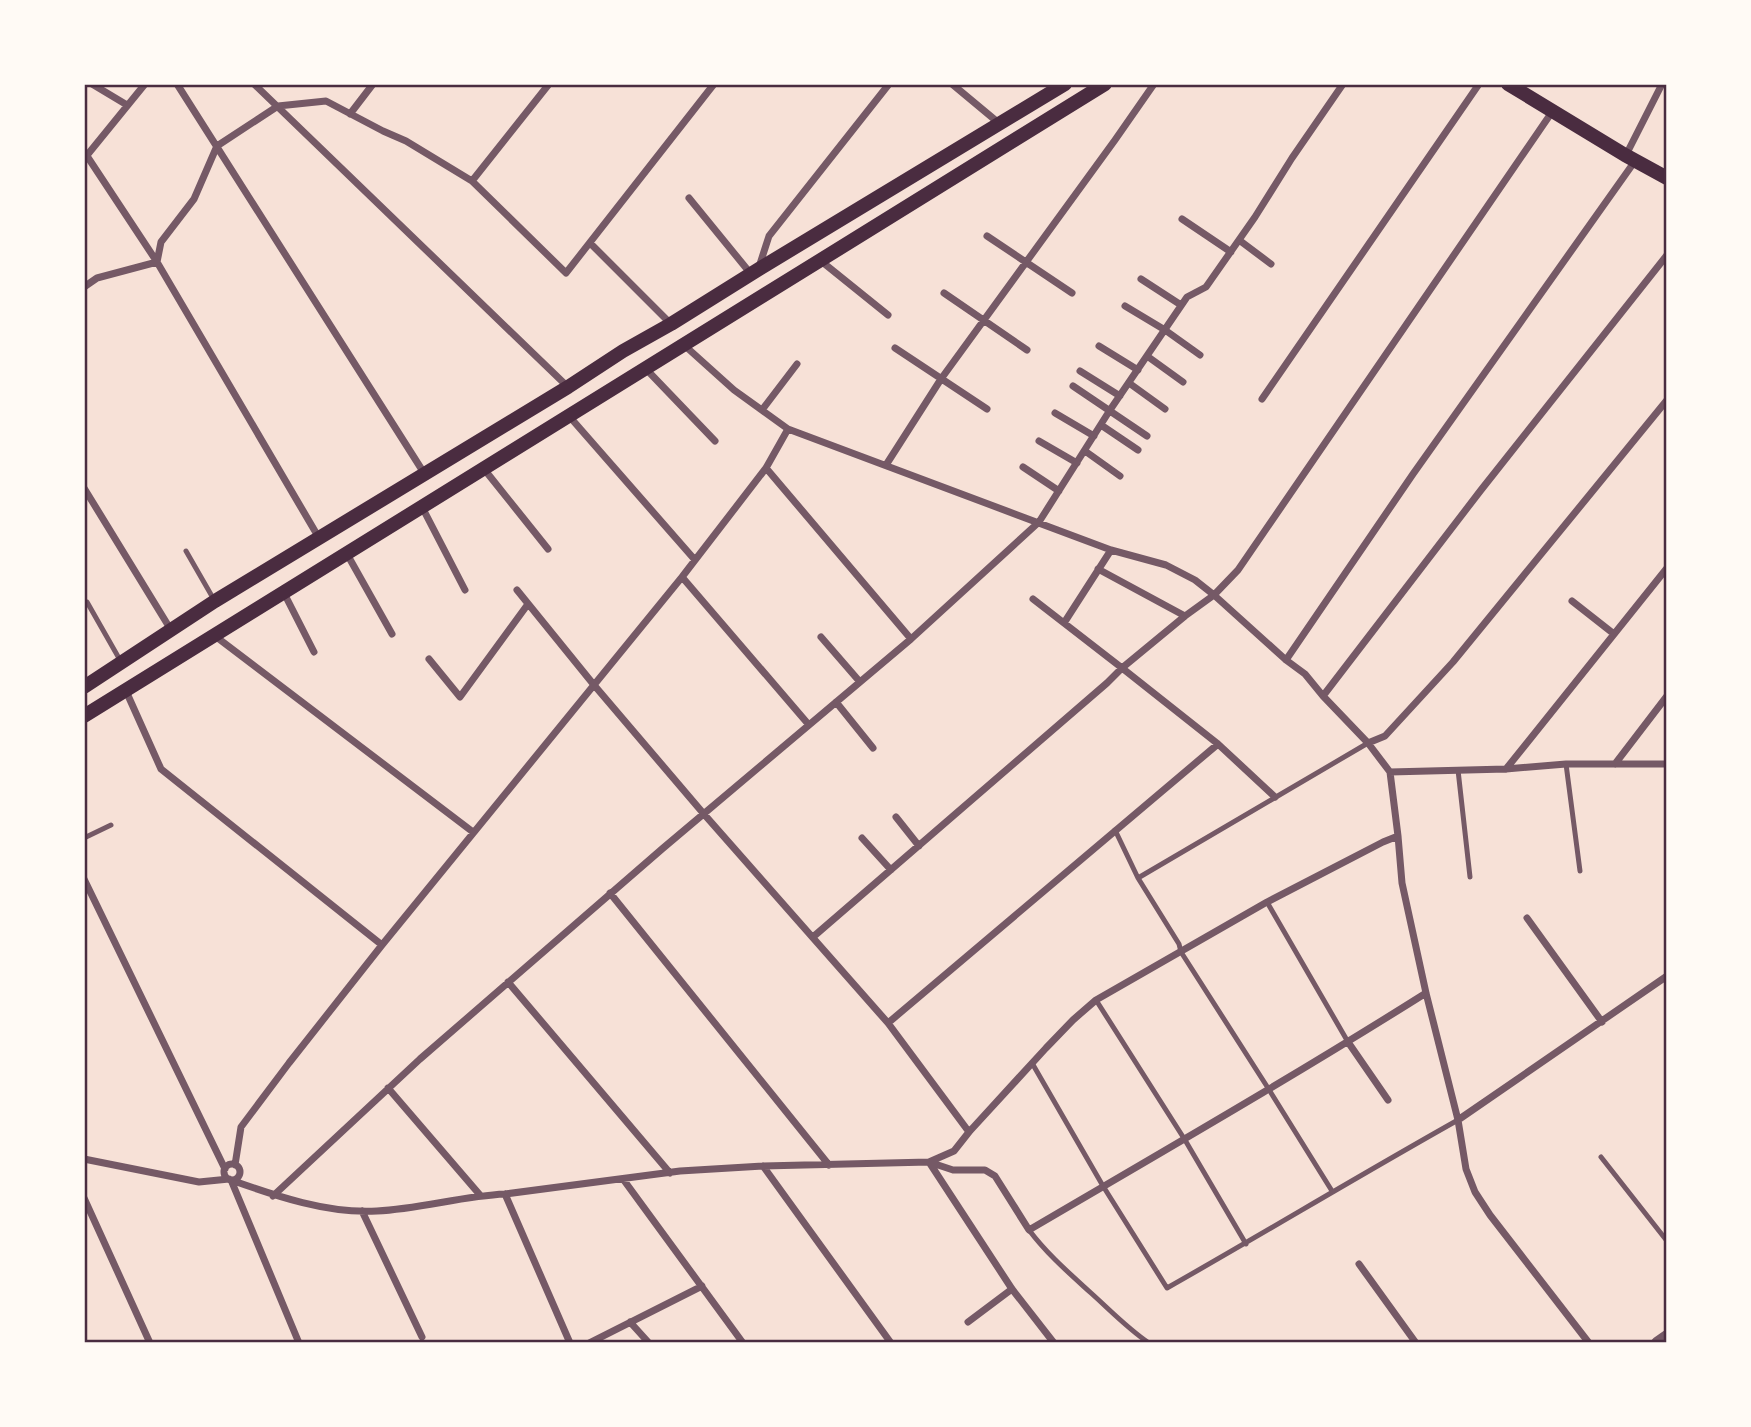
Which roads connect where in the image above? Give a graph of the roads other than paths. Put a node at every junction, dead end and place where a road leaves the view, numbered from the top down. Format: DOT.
graph roads {
  1 [pos="92,84"];
  2 [pos="145,84"];
  3 [pos="177,84"];
  4 [pos="254,84"];
  5 [pos="373,84"];
  6 [pos="549,84"];
  7 [pos="714,84"];
  8 [pos="889,84"];
  9 [pos="952,84"];
  10 [pos="1065,84"];
  11 [pos="1105,84"];
  12 [pos="1154,84"];
  13 [pos="1343,84"];
  14 [pos="1479,84"];
  15 [pos="1508,84"];
  16 [pos="1662,84"];
  17 [pos="1528,89"];
  18 [pos="128,105"];
  19 [pos="278,106"];
  20 [pos="1552,112"];
  21 [pos="350,114"];
  22 [pos="1000,124"];
  23 [pos="217,146"];
  24 [pos="85,158"];
  25 [pos="1630,158"];
  26 [pos="1667,178"];
  27 [pos="472,181"];
  28 [pos="689,198"];
  29 [pos="1182,219"];
  30 [pos="987,236"];
  31 [pos="1240,240"];
  32 [pos="590,243"];
  33 [pos="1231,251"];
  34 [pos="1667,255"];
  35 [pos="821,261"];
  36 [pos="157,262"];
  37 [pos="1026,262"];
  38 [pos="1271,264"];
  39 [pos="755,271"];
  40 [pos="1141,279"];
  41 [pos="84,287"];
  42 [pos="1072,292"];
  43 [pos="944,293"];
  44 [pos="1181,305"];
  45 [pos="1125,306"];
  46 [pos="888,315"];
  47 [pos="984,320"];
  48 [pos="671,324"];
  49 [pos="1164,330"];
  50 [pos="684,345"];
  51 [pos="1099,346"];
  52 [pos="895,348"];
  53 [pos="1027,350"];
  54 [pos="1200,355"];
  55 [pos="1147,356"];
  56 [pos="797,364"];
  57 [pos="646,369"];
  58 [pos="1138,370"];
  59 [pos="1080,371"];
  60 [pos="940,379"];
  61 [pos="1183,382"];
  62 [pos="1129,383"];
  63 [pos="1073,386"];
  64 [pos="568,387"];
  65 [pos="1121,396"];
  66 [pos="1262,399"];
  67 [pos="1667,400"];
  68 [pos="987,409"];
  69 [pos="1165,409"];
  70 [pos="762,410"];
  71 [pos="1110,410"];
  72 [pos="1055,413"];
  73 [pos="569,416"];
  74 [pos="1101,425"];
  75 [pos="788,429"];
  76 [pos="1094,436"];
  77 [pos="1147,436"];
  78 [pos="1039,440"];
  79 [pos="715,441"];
  80 [pos="1138,450"];
  81 [pos="1085,451"];
  82 [pos="1077,463"];
  83 [pos="886,465"];
  84 [pos="1023,467"];
  85 [pos="766,468"];
  86 [pos="484,469"];
  87 [pos="424,473"];
  88 [pos="1120,476"];
  89 [pos="84,488"];
  90 [pos="1059,491"];
  91 [pos="422,508"];
  92 [pos="1040,522"];
  93 [pos="319,538"];
  94 [pos="548,549"];
  95 [pos="1111,550"];
  96 [pos="186,551"];
  97 [pos="347,554"];
  98 [pos="695,560"];
  99 [pos="1667,568"];
  100 [pos="1098,569"];
  101 [pos="682,577"];
  102 [pos="465,590"];
  103 [pos="517,590"];
  104 [pos="284,593"];
  105 [pos="1214,595"];
  106 [pos="1033,599"];
  107 [pos="215,601"];
  108 [pos="1572,601"];
  109 [pos="87,602"];
  110 [pos="528,604"];
  111 [pos="1185,616"];
  112 [pos="1064,623"];
  113 [pos="171,631"];
  114 [pos="392,634"];
  115 [pos="1614,634"];
  116 [pos="214,636"];
  117 [pos="821,637"];
  118 [pos="911,639"];
  119 [pos="314,652"];
  120 [pos="429,659"];
  121 [pos="1286,660"];
  122 [pos="121,663"];
  123 [pos="1122,668"];
  124 [pos="860,682"];
  125 [pos="594,685"];
  126 [pos="84,687"];
  127 [pos="125,691"];
  128 [pos="1323,696"];
  129 [pos="1667,696"];
  130 [pos="836,702"];
  131 [pos="84,716"];
  132 [pos="809,725"];
  133 [pos="1368,743"];
  134 [pos="1218,744"];
  135 [pos="873,748"];
  136 [pos="1566,764"];
  137 [pos="1615,764"];
  138 [pos="1667,764"];
  139 [pos="1506,769"];
  140 [pos="1458,770"];
  141 [pos="1390,772"];
  142 [pos="1275,797"];
  143 [pos="704,813"];
  144 [pos="896,817"];
  145 [pos="111,825"];
  146 [pos="1115,830"];
  147 [pos="474,832"];
  148 [pos="1398,836"];
  149 [pos="84,838"];
  150 [pos="862,838"];
  151 [pos="919,846"];
  152 [pos="891,870"];
  153 [pos="1580,871"];
  154 [pos="1470,877"];
  155 [pos="1138,878"];
  156 [pos="84,879"];
  157 [pos="610,893"];
  158 [pos="1267,902"];
  159 [pos="1527,918"];
  160 [pos="813,937"];
  161 [pos="382,945"];
  162 [pos="1181,952"];
  163 [pos="1667,976"];
  164 [pos="508,982"];
  165 [pos="1426,993"];
  166 [pos="1096,1000"];
  167 [pos="1601,1022"];
  168 [pos="888,1023"];
  169 [pos="1348,1042"];
  170 [pos="1032,1063"];
  171 [pos="388,1088"];
  172 [pos="1269,1088"];
  173 [pos="1388,1100"];
  174 [pos="1458,1120"];
  175 [pos="969,1132"];
  176 [pos="1185,1140"];
  177 [pos="1601,1157"];
  178 [pos="84,1159"];
  179 [pos="929,1162"];
  180 [pos="235,1165"];
  181 [pos="829,1165"];
  182 [pos="763,1166"];
  183 [pos="225,1170"];
  184 [pos="670,1172"];
  185 [pos="230,1180"];
  186 [pos="623,1180"];
  187 [pos="1103,1186"];
  188 [pos="1332,1191"];
  189 [pos="505,1194"];
  190 [pos="480,1195"];
  191 [pos="273,1196"];
  192 [pos="84,1198"];
  193 [pos="362,1211"];
  194 [pos="1029,1230"];
  195 [pos="1667,1241"];
  196 [pos="1246,1244"];
  197 [pos="1359,1264"];
  198 [pos="702,1286"];
  199 [pos="1012,1289"];
  200 [pos="630,1322"];
  201 [pos="968,1322"];
  202 [pos="422,1336"];
  203 [pos="1667,1336"];
  204 [pos="1052,1340"];
  205 [pos="150,1343"];
  206 [pos="299,1343"];
  207 [pos="570,1343"];
  208 [pos="589,1343"];
  209 [pos="649,1343"];
  210 [pos="743,1343"];
  211 [pos="891,1343"];
  212 [pos="1041,1343"];
  213 [pos="1149,1343"];
  214 [pos="1416,1343"];
  215 [pos="1589,1343"];
  216 [pos="1657,1343"];
  1 -- 18 [label="street"];
  2 -- 18 [label="street"];
  3 -- 23 [label="street"];
  4 -- 19 [label="street"];
  5 -- 21 [label="street"];
  6 -- 27 [label="street"];
  7 -- 32 [label="street"];
  8 -- 39 [label="street"];
  9 -- 22 [label="street"];
  10 -- 22 [label="main road"];
  11 -- 35 [label="main road"];
  12 -- 37 [label="street"];
  13 -- 31 [label="street"];
  14 -- 66 [label="street"];
  15 -- 17 [label="main road"];
  16 -- 25 [label="street"];
  17 -- 20 [label="main road"];
  18 -- 24 [label="street"];
  19 -- 21 [label="street"];
  19 -- 23 [label="street"];
  19 -- 64 [label="street"];
  20 -- 25 [label="main road"];
  20 -- 105 [label="street"];
  21 -- 27 [label="street"];
  22 -- 39 [label="main road"];
  23 -- 36 [label="street"];
  23 -- 87 [label="street"];
  24 -- 36 [label="street"];
  25 -- 26 [label="main road"];
  25 -- 121 [label="street"];
  27 -- 32 [label="street"];
  28 -- 39 [label="street"];
  29 -- 33 [label="street"];
  30 -- 37 [label="street"];
  31 -- 33 [label="street"];
  31 -- 38 [label="street"];
  32 -- 48 [label="street"];
  33 -- 44 [label="street"];
  34 -- 128 [label="street"];
  35 -- 46 [label="street"];
  35 -- 50 [label="main road"];
  36 -- 41 [label="street"];
  36 -- 93 [label="street"];
  37 -- 42 [label="street"];
  37 -- 47 [label="street"];
  39 -- 48 [label="main road"];
  40 -- 44 [label="street"];
  43 -- 47 [label="street"];
  44 -- 49 [label="street"];
  45 -- 49 [label="street"];
  47 -- 53 [label="street"];
  47 -- 60 [label="street"];
  48 -- 50 [label="main road"];
  48 -- 64 [label="main road"];
  49 -- 54 [label="street"];
  49 -- 55 [label="street"];
  50 -- 57 [label="main road"];
  50 -- 70 [label="street"];
  51 -- 58 [label="street"];
  52 -- 60 [label="street"];
  55 -- 58 [label="street"];
  55 -- 61 [label="street"];
  56 -- 70 [label="street"];
  57 -- 73 [label="main road"];
  57 -- 79 [label="street"];
  58 -- 62 [label="street"];
  59 -- 65 [label="street"];
  60 -- 68 [label="street"];
  60 -- 83 [label="street"];
  62 -- 65 [label="street"];
  62 -- 69 [label="street"];
  63 -- 71 [label="street"];
  64 -- 87 [label="main road"];
  65 -- 71 [label="street"];
  67 -- 133 [label="street"];
  70 -- 75 [label="street"];
  71 -- 74 [label="street"];
  71 -- 77 [label="street"];
  72 -- 76 [label="street"];
  73 -- 86 [label="main road"];
  73 -- 98 [label="street"];
  74 -- 76 [label="street"];
  74 -- 80 [label="street"];
  75 -- 83 [label="street"];
  75 -- 85 [label="street"];
  76 -- 81 [label="street"];
  78 -- 82 [label="street"];
  81 -- 82 [label="street"];
  81 -- 88 [label="street"];
  82 -- 90 [label="street"];
  83 -- 92 [label="street"];
  84 -- 90 [label="street"];
  85 -- 98 [label="street"];
  85 -- 118 [label="street"];
  86 -- 91 [label="main road"];
  86 -- 94 [label="street"];
  87 -- 93 [label="main road"];
  89 -- 113 [label="street"];
  90 -- 92 [label="street"];
  91 -- 97 [label="main road"];
  91 -- 102 [label="street"];
  92 -- 95 [label="street"];
  92 -- 118 [label="street"];
  93 -- 107 [label="main road"];
  95 -- 100 [label="street"];
  95 -- 105 [label="street"];
  96 -- 107 [label="lane"];
  97 -- 104 [label="main road"];
  97 -- 114 [label="street"];
  98 -- 101 [label="street"];
  99 -- 115 [label="street"];
  100 -- 111 [label="street"];
  100 -- 112 [label="street"];
  101 -- 125 [label="street"];
  101 -- 132 [label="street"];
  103 -- 110 [label="street"];
  104 -- 116 [label="main road"];
  104 -- 119 [label="street"];
  105 -- 111 [label="street"];
  105 -- 121 [label="street"];
  106 -- 112 [label="street"];
  107 -- 113 [label="main road"];
  108 -- 115 [label="street"];
  109 -- 122 [label="lane"];
  110 -- 120 [label="street"];
  110 -- 125 [label="street"];
  111 -- 123 [label="street"];
  112 -- 123 [label="street"];
  113 -- 122 [label="main road"];
  115 -- 139 [label="street"];
  116 -- 127 [label="main road"];
  116 -- 147 [label="street"];
  117 -- 124 [label="street"];
  118 -- 124 [label="street"];
  121 -- 128 [label="street"];
  122 -- 126 [label="main road"];
  123 -- 134 [label="street"];
  123 -- 151 [label="street"];
  124 -- 130 [label="street"];
  125 -- 143 [label="street"];
  125 -- 147 [label="street"];
  127 -- 131 [label="main road"];
  127 -- 161 [label="street"];
  128 -- 133 [label="street"];
  129 -- 137 [label="street"];
  130 -- 132 [label="street"];
  130 -- 135 [label="street"];
  132 -- 143 [label="street"];
  133 -- 141 [label="street"];
  133 -- 142 [label="lane"];
  134 -- 142 [label="street"];
  134 -- 146 [label="street"];
  136 -- 137 [label="street"];
  136 -- 139 [label="street"];
  136 -- 153 [label="lane"];
  137 -- 138 [label="street"];
  139 -- 140 [label="street"];
  140 -- 141 [label="street"];
  140 -- 154 [label="lane"];
  141 -- 148 [label="street"];
  142 -- 155 [label="lane"];
  143 -- 157 [label="street"];
  143 -- 160 [label="street"];
  144 -- 151 [label="street"];
  145 -- 149 [label="lane"];
  146 -- 155 [label="lane"];
  146 -- 168 [label="street"];
  147 -- 161 [label="street"];
  148 -- 158 [label="street"];
  148 -- 165 [label="street"];
  150 -- 152 [label="street"];
  151 -- 152 [label="street"];
  152 -- 160 [label="street"];
  155 -- 162 [label="lane"];
  156 -- 183 [label="street"];
  157 -- 164 [label="street"];
  157 -- 181 [label="street"];
  158 -- 162 [label="street"];
  158 -- 169 [label="lane"];
  159 -- 167 [label="street"];
  160 -- 168 [label="street"];
  161 -- 180 [label="street"];
  162 -- 166 [label="street"];
  162 -- 172 [label="lane"];
  163 -- 167 [label="street"];
  164 -- 171 [label="street"];
  164 -- 184 [label="street"];
  165 -- 169 [label="street"];
  165 -- 174 [label="street"];
  166 -- 170 [label="street"];
  166 -- 176 [label="lane"];
  167 -- 174 [label="street"];
  168 -- 175 [label="street"];
  169 -- 172 [label="street"];
  169 -- 173 [label="street"];
  170 -- 175 [label="street"];
  170 -- 187 [label="lane"];
  171 -- 190 [label="street"];
  171 -- 191 [label="street"];
  172 -- 176 [label="street"];
  172 -- 188 [label="lane"];
  174 -- 188 [label="lane"];
  174 -- 215 [label="street"];
  175 -- 179 [label="street"];
  176 -- 187 [label="street"];
  176 -- 196 [label="lane"];
  177 -- 195 [label="lane"];
  178 -- 185 [label="street"];
  179 -- 181 [label="street"];
  179 -- 194 [label="street"];
  179 -- 199 [label="street"];
  180 -- 183 [label="street"];
  180 -- 185 [label="street"];
  181 -- 182 [label="street"];
  182 -- 184 [label="street"];
  182 -- 211 [label="street"];
  183 -- 185 [label="street"];
  184 -- 186 [label="street"];
  185 -- 191 [label="street"];
  185 -- 206 [label="street"];
  186 -- 189 [label="street"];
  186 -- 198 [label="street"];
  187 -- 194 [label="street"];
  187 -- 196 [label="lane"];
  188 -- 196 [label="lane"];
  189 -- 190 [label="street"];
  189 -- 207 [label="street"];
  190 -- 193 [label="street"];
  191 -- 193 [label="street"];
  192 -- 205 [label="street"];
  193 -- 202 [label="street"];
  194 -- 213 [label="lane"];
  197 -- 214 [label="street"];
  198 -- 200 [label="street"];
  198 -- 210 [label="street"];
  199 -- 201 [label="street"];
  199 -- 204 [label="street"];
  200 -- 208 [label="street"];
  200 -- 209 [label="street"];
  203 -- 216 [label="street"];
  204 -- 212 [label="street"];
}
